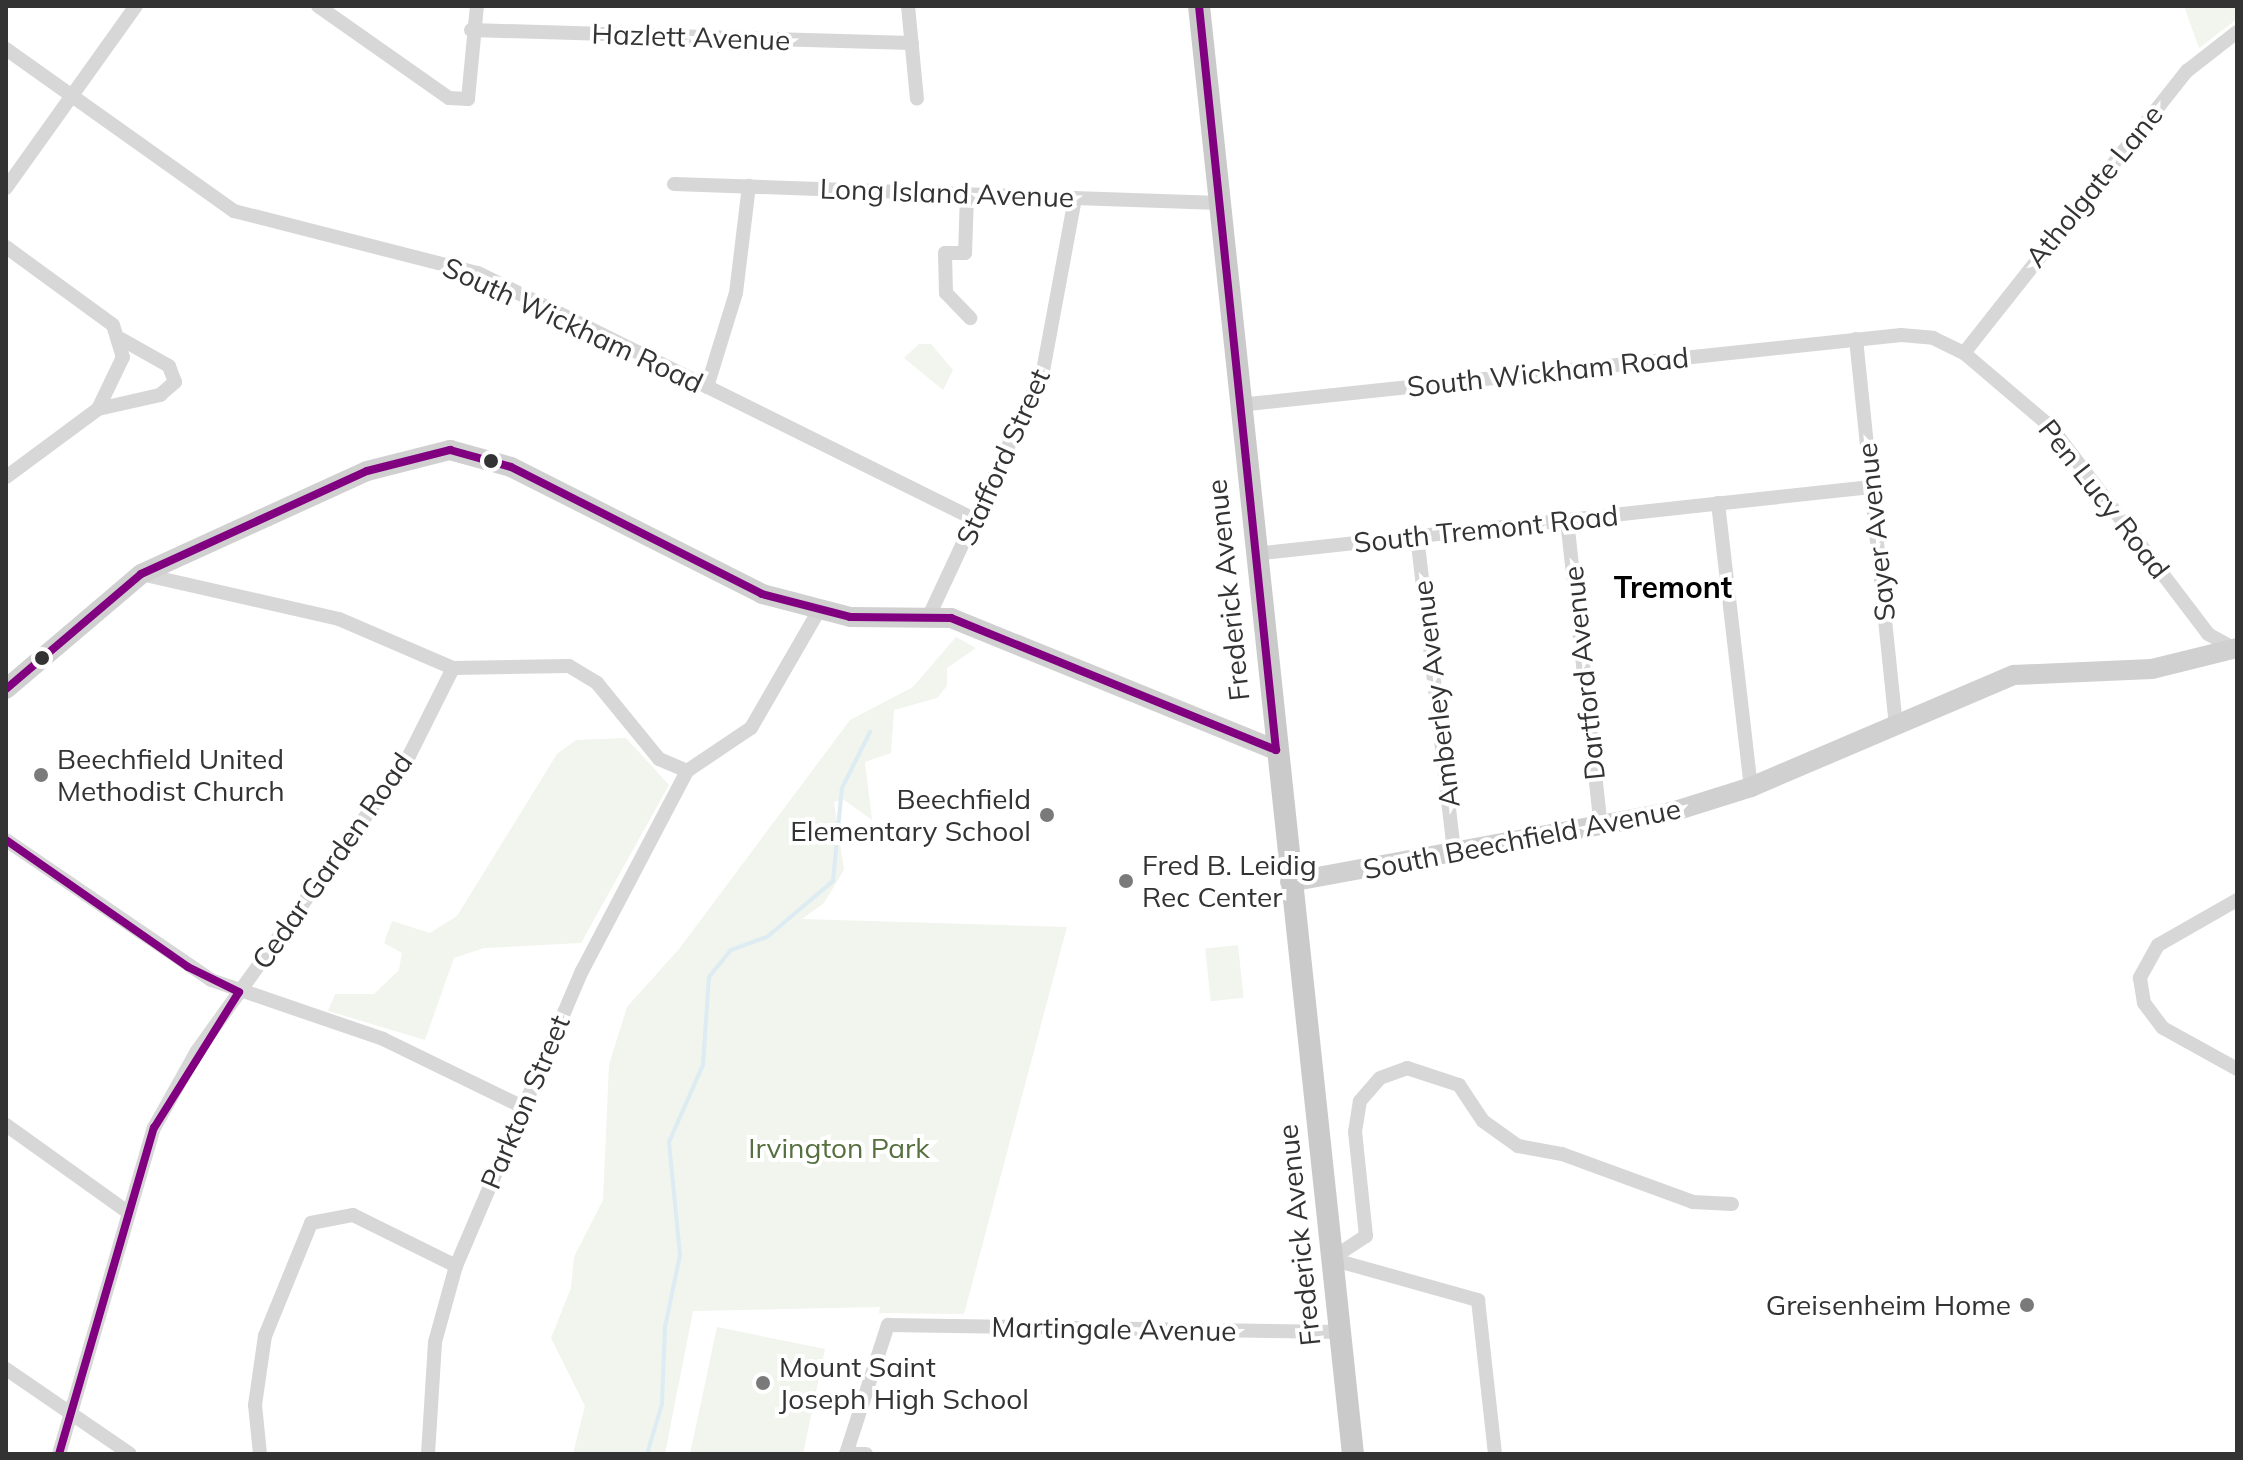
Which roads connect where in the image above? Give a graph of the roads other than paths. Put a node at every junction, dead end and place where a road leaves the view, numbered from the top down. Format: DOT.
graph roads {
  1 [pos="136,6"];
  2 [pos="318,6"];
  3 [pos="477,6"];
  4 [pos="908,6"];
  5 [pos="1201,6"];
  6 [pos="471,30"];
  7 [pos="2237,32"];
  8 [pos="912,43"];
  9 [pos="6,49"];
  10 [pos="71,98"];
  11 [pos="917,99"];
  12 [pos="674,184"];
  13 [pos="749,186"];
  14 [pos="6,188"];
  15 [pos="967,194"];
  16 [pos="1075,198"];
  17 [pos="1220,203"];
  18 [pos="6,247"];
  19 [pos="970,318"];
  20 [pos="121,339"];
  21 [pos="1856,339"];
  22 [pos="1964,353"];
  23 [pos="707,387"];
  24 [pos="1239,405"];
  25 [pos="98,409"];
  26 [pos="6,477"];
  27 [pos="1871,487"];
  28 [pos="1718,503"];
  29 [pos="976,520"];
  30 [pos="1567,520"];
  31 [pos="1417,536"];
  32 [pos="1254,554"];
  33 [pos="141,574"];
  34 [pos="818,612"];
  35 [pos="929,616"];
  36 [pos="2236,649"];
  37 [pos="453,668"];
  38 [pos="6,689"];
  39 [pos="1896,724"];
  40 [pos="1276,750"];
  41 [pos="687,771"];
  42 [pos="1751,787"];
  43 [pos="1601,826"];
  44 [pos="6,840"];
  45 [pos="1454,852"];
  46 [pos="1290,882"];
  47 [pos="2237,900"];
  48 [pos="239,992"];
  49 [pos="2237,1069"];
  50 [pos="523,1107"];
  51 [pos="6,1125"];
  52 [pos="1732,1204"];
  53 [pos="126,1211"];
  54 [pos="1331,1259"];
  55 [pos="456,1266"];
  56 [pos="1340,1332"];
  57 [pos="6,1369"];
  58 [pos="74,1415"];
  59 [pos="59,1454"];
  60 [pos="130,1454"];
  61 [pos="260,1454"];
  62 [pos="428,1454"];
  63 [pos="846,1454"];
  64 [pos="866,1454"];
  65 [pos="1353,1454"];
  66 [pos="1495,1454"];
  1 -- 10 [label="street"];
  2 -- 6 [label="street"];
  3 -- 6 [label="street"];
  4 -- 8 [label="street"];
  5 -- 17 [label="main road, Frederick Avenue"];
  6 -- 8 [label="street, Hazlett Avenue"];
  7 -- 22 [label="street, Atholgate Lane"];
  8 -- 11 [label="street"];
  9 -- 10 [label="street, South Wickham Road"];
  10 -- 14 [label="street"];
  10 -- 23 [label="street, South Wickham Road"];
  12 -- 13 [label="street, Long Island Avenue"];
  13 -- 15 [label="street, Long Island Avenue"];
  13 -- 23 [label="street"];
  15 -- 16 [label="street, Long Island Avenue"];
  15 -- 19 [label="street"];
  16 -- 17 [label="street, Long Island Avenue"];
  16 -- 29 [label="street, Stafford Street"];
  17 -- 24 [label="main road, Frederick Avenue"];
  18 -- 20 [label="street"];
  20 -- 25 [label="street"];
  20 -- 25 [label="street"];
  21 -- 22 [label="street, South Wickham Road"];
  21 -- 24 [label="street, South Wickham Road"];
  21 -- 27 [label="street, Sayer Avenue"];
  22 -- 36 [label="street, Pen Lucy Road"];
  23 -- 29 [label="street, South Wickham Road"];
  24 -- 32 [label="main road, Frederick Avenue"];
  25 -- 26 [label="street"];
  27 -- 28 [label="street, South Tremont Road"];
  27 -- 39 [label="street, Sayer Avenue"];
  28 -- 30 [label="street, South Tremont Road"];
  28 -- 42 [label="street"];
  29 -- 35 [label="street, Stafford Street"];
  30 -- 31 [label="street, South Tremont Road"];
  30 -- 43 [label="street, Dartford Avenue"];
  31 -- 32 [label="street, South Tremont Road"];
  31 -- 45 [label="street, Amberley Avenue"];
  32 -- 40 [label="main road, Frederick Avenue"];
  33 -- 34 [label="street"];
  33 -- 37 [label="street"];
  33 -- 38 [label="street"];
  34 -- 35 [label="street"];
  34 -- 41 [label="street"];
  35 -- 40 [label="street"];
  36 -- 39 [label="street, South Beechfield Avenue"];
  37 -- 41 [label="street"];
  37 -- 48 [label="street, Cedar Garden Road"];
  39 -- 42 [label="street, South Beechfield Avenue"];
  40 -- 46 [label="main road, Frederick Avenue"];
  41 -- 50 [label="street, Parkton Street"];
  42 -- 43 [label="street, South Beechfield Avenue"];
  43 -- 45 [label="street, South Beechfield Avenue"];
  44 -- 48 [label="street"];
  45 -- 46 [label="street, South Beechfield Avenue"];
  46 -- 54 [label="main road, Frederick Avenue"];
  47 -- 49 [label="street"];
  48 -- 50 [label="street"];
  48 -- 53 [label="street, Cedar Garden Road"];
  50 -- 55 [label="street, Parkton Street"];
  51 -- 53 [label="street"];
  52 -- 54 [label="street"];
  53 -- 58 [label="street, Cedar Garden Road"];
  54 -- 56 [label="main road, Frederick Avenue"];
  54 -- 66 [label="street"];
  55 -- 61 [label="street"];
  55 -- 62 [label="street, Parkton Street"];
  56 -- 63 [label="street, Martingale Avenue"];
  56 -- 65 [label="main road, Frederick Avenue"];
  57 -- 58 [label="street"];
  58 -- 59 [label="street, Cedar Garden Road"];
  58 -- 60 [label="street"];
  63 -- 64 [label="street"];
}
